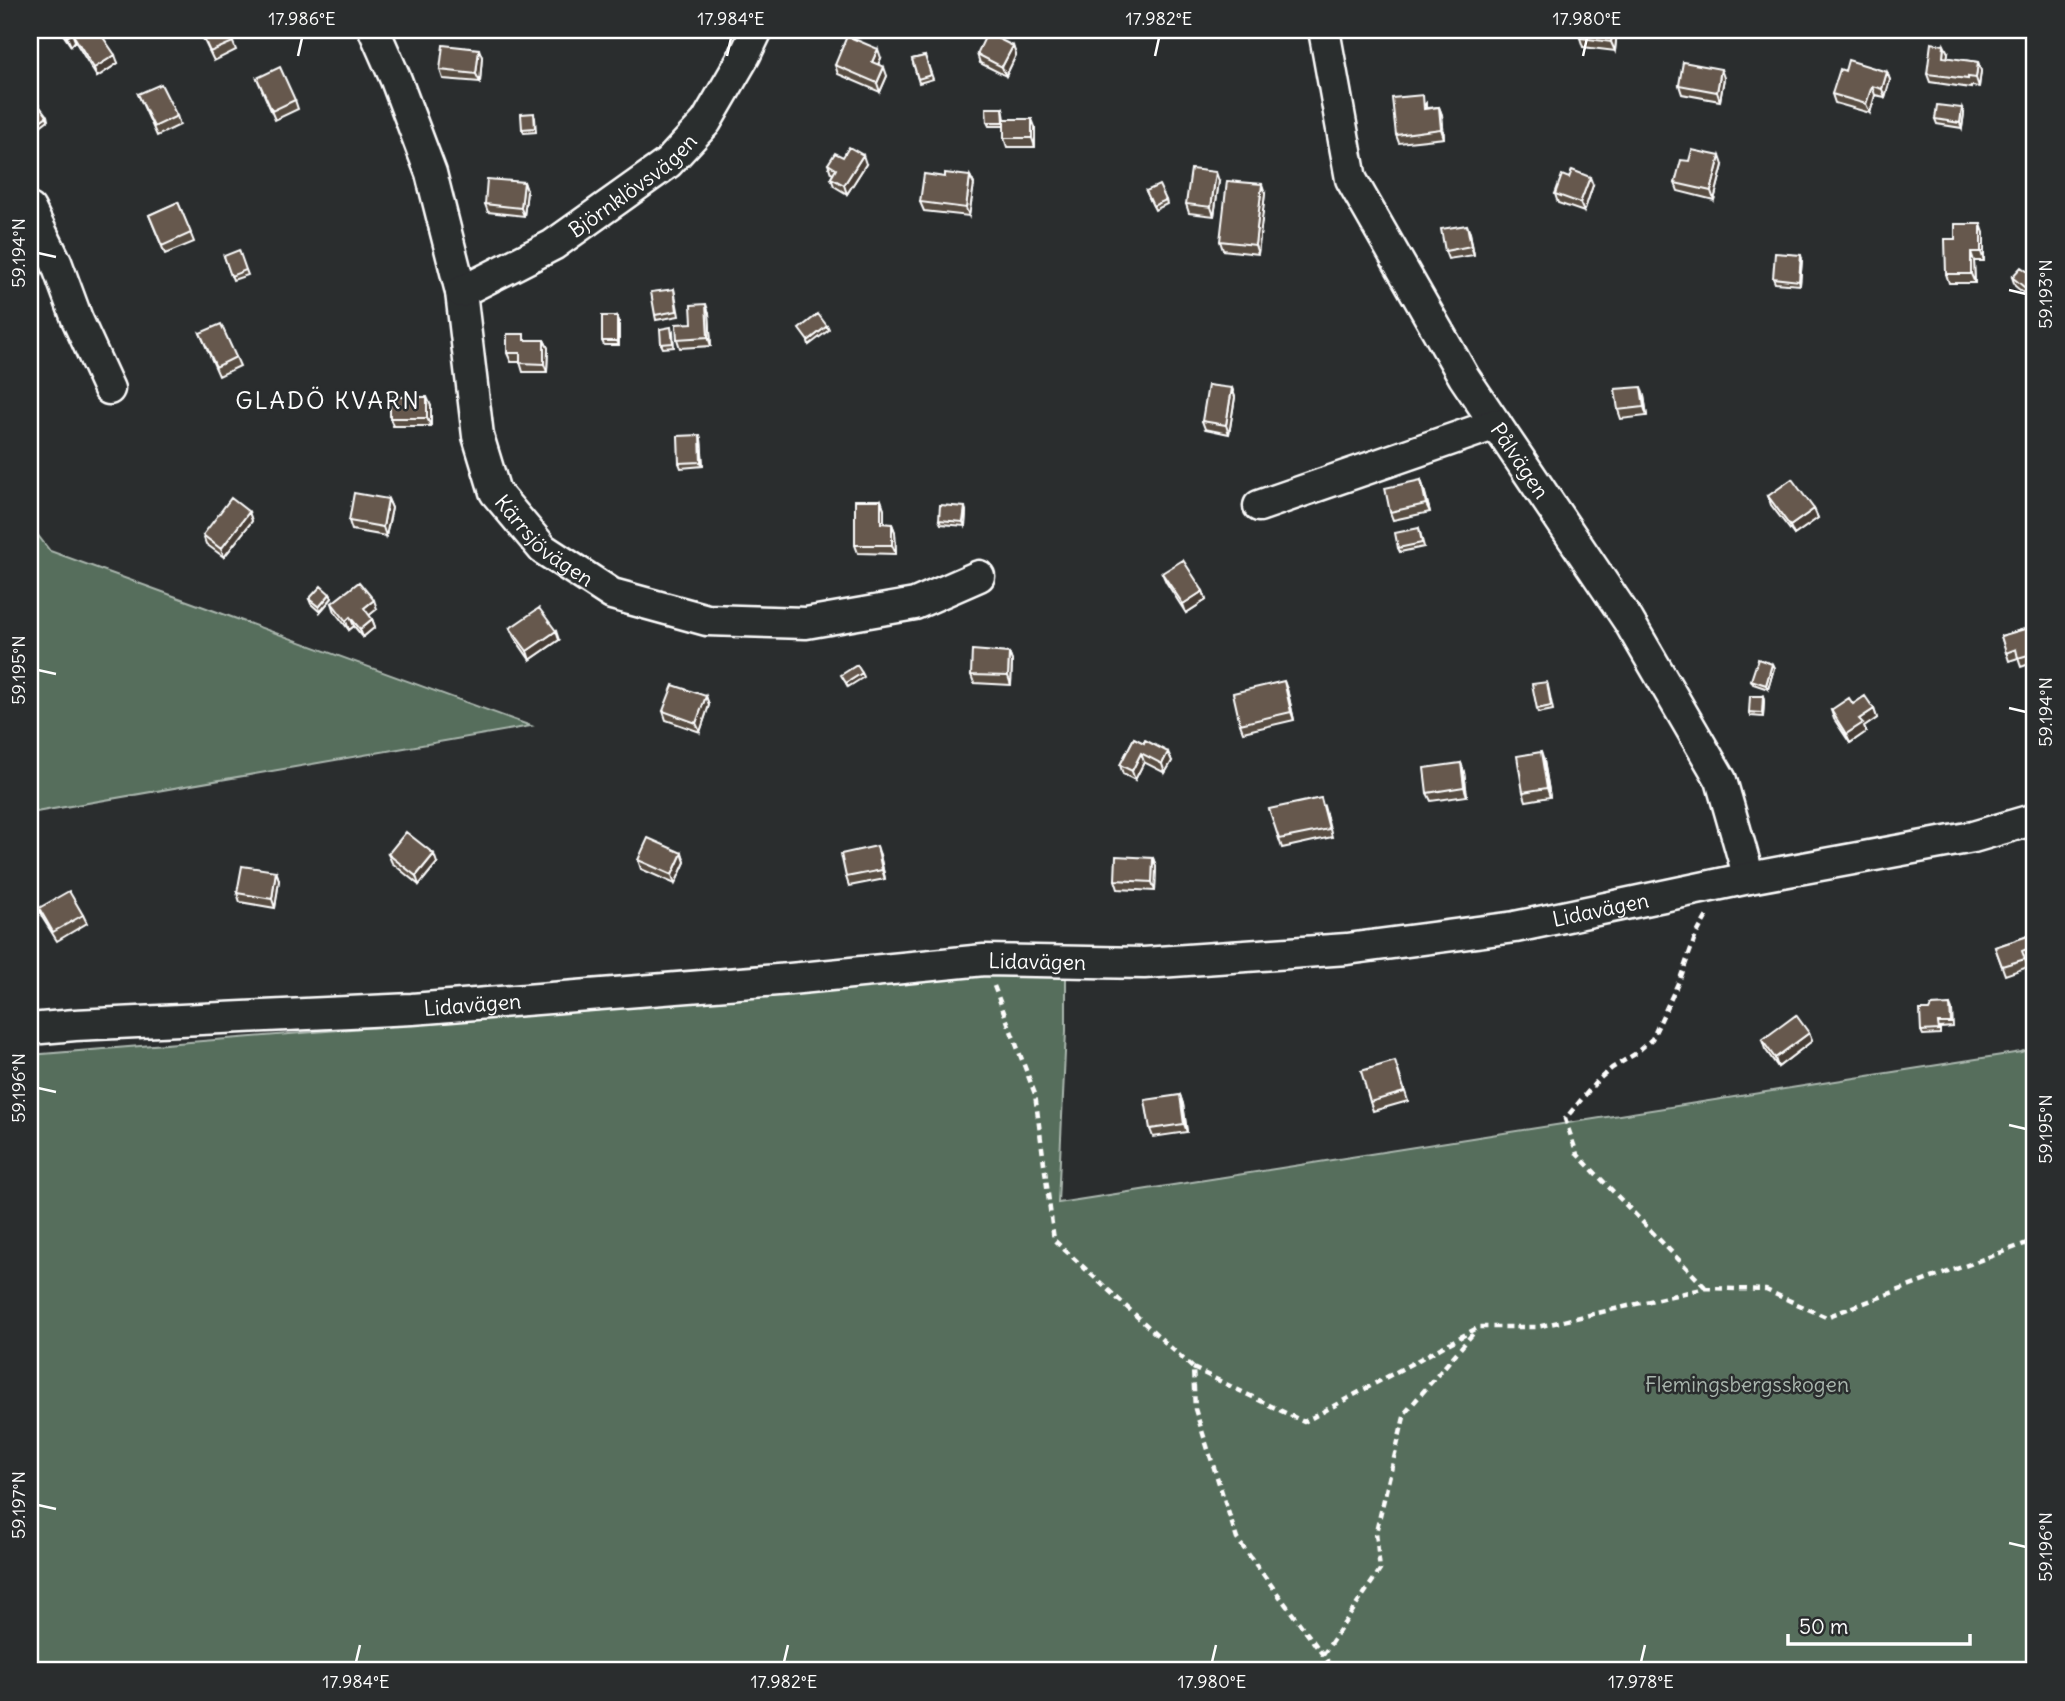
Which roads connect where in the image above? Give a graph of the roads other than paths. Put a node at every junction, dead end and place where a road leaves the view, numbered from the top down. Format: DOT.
graph roads {
  1 [pos="374,30"];
  2 [pos="757,30"];
  3 [pos="1324,30"];
  4 [pos="30,209"];
  5 [pos="461,292"];
  6 [pos="109,389"];
  7 [pos="1496,424"];
  8 [pos="1259,506"];
  9 [pos="979,576"];
  10 [pos="2035,818"];
  11 [pos="1749,878"];
  12 [pos="30,1029"];
  1 -- 5 [label="street, Kärrsjövägen"];
  2 -- 5 [label="street, Björnklövsvägen"];
  3 -- 7 [label="street, Pålvägen"];
  4 -- 6 [label="street"];
  5 -- 9 [label="street, Kärrsjövägen"];
  7 -- 8 [label="street"];
  7 -- 11 [label="street, Pålvägen"];
  10 -- 11 [label="street, Lidavägen"];
  11 -- 12 [label="street, Lidavägen"];
}
